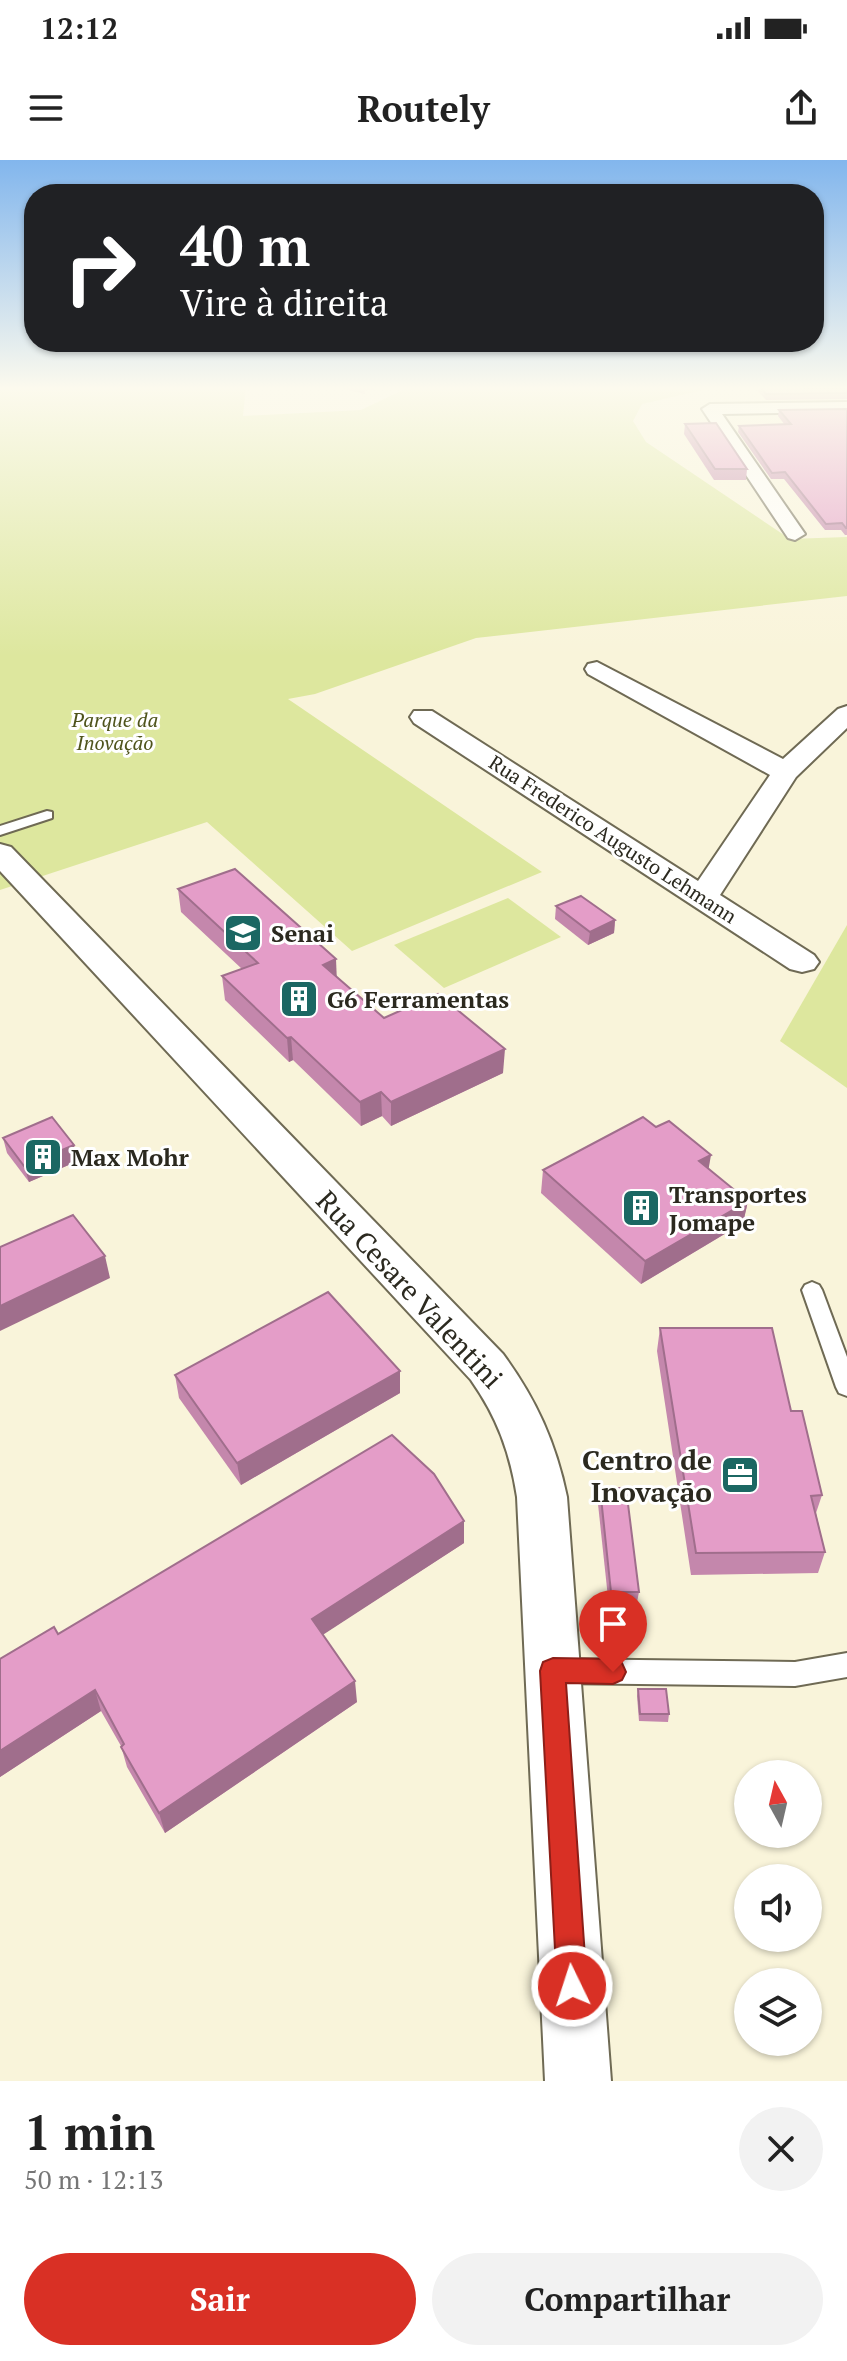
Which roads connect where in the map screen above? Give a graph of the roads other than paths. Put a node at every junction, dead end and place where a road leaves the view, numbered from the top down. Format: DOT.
graph roads {
  1 [pos="756,477"];
  2 [pos="795,534"];
  3 [pos="597,669"];
  4 [pos="847,714"];
  5 [pos="423,717"];
  6 [pos="786,772"];
  7 [pos="47,815"];
  8 [pos="0,831"];
  9 [pos="12,880"];
  10 [pos="703,897"];
  11 [pos="802,962"];
  12 [pos="812,1290"];
  13 [pos="847,1387"];
  14 [pos="847,1665"];
  15 [pos="553,1671"];
  16 [pos="578,2081"];
  1 -- 2 [label="street"];
  3 -- 6 [label="street"];
  4 -- 6 [label="street"];
  5 -- 10 [label="street, Rua Frederico Augusto Lehmann"];
  6 -- 10 [label="street"];
  7 -- 8 [label="lane"];
  9 -- 15 [label="street, Rua Cesare Valentini"];
  10 -- 11 [label="street, Rua Frederico Augusto Lehmann"];
  12 -- 13 [label="lane"];
  14 -- 15 [label="lane"];
  15 -- 16 [label="street, Rua Cesare Valentini"];
}
